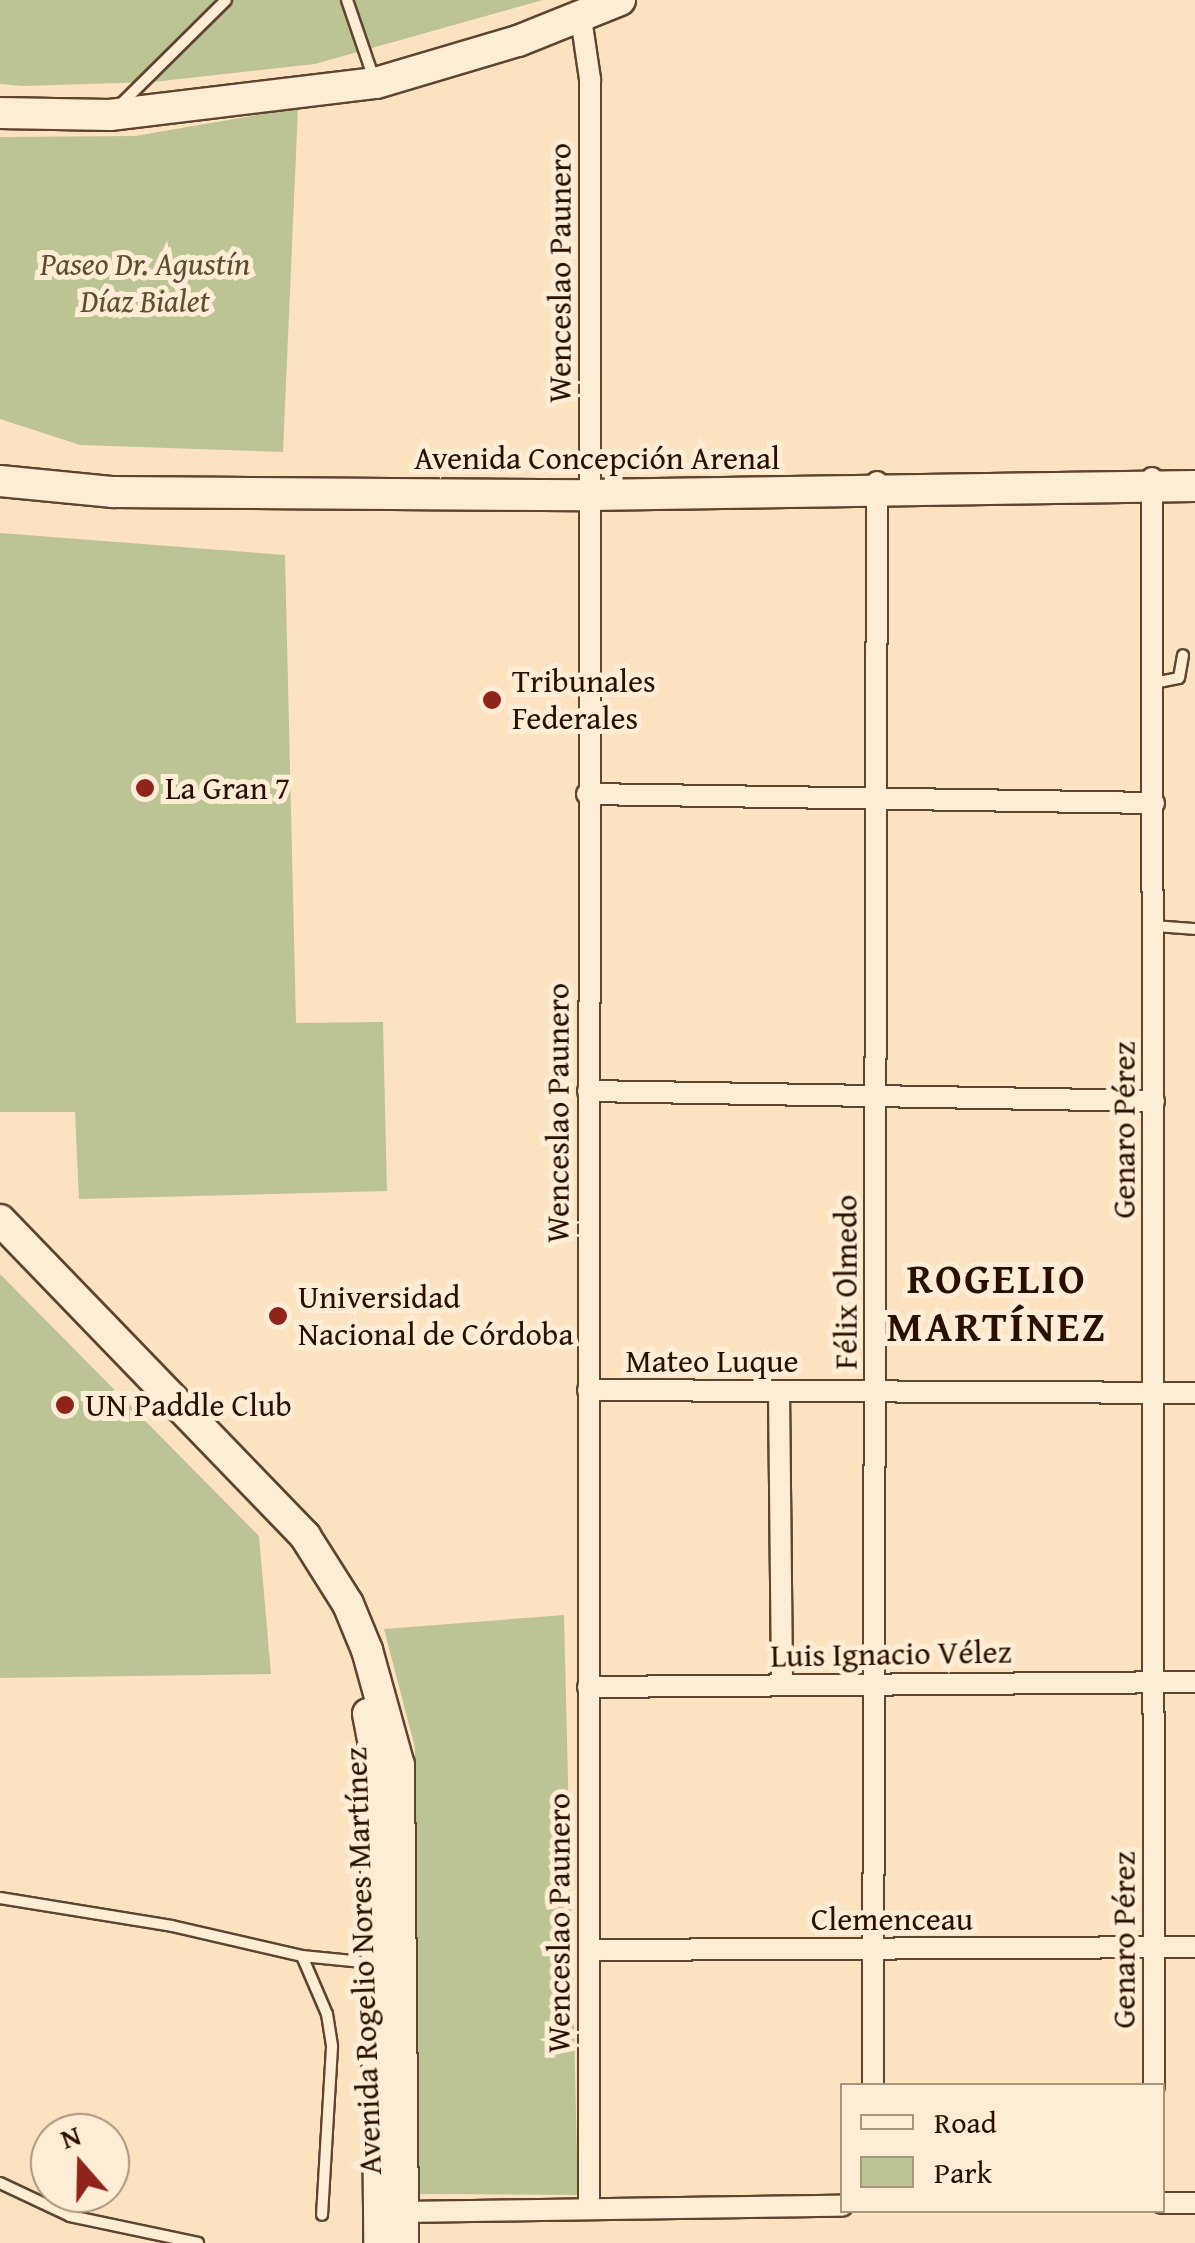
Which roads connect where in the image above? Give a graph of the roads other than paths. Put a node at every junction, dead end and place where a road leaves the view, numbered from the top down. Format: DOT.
graph roads {
  1 [pos="226,0"];
  2 [pos="347,0"];
  3 [pos="620,0"];
  4 [pos="581,18"];
  5 [pos="376,82"];
  6 [pos="0,113"];
  7 [pos="110,115"];
  8 [pos="0,468"];
  9 [pos="1195,475"];
  10 [pos="0,481"];
  11 [pos="1152,481"];
  12 [pos="877,486"];
  13 [pos="1195,486"];
  14 [pos="589,487"];
  15 [pos="1183,656"];
  16 [pos="1153,683"];
  17 [pos="587,794"];
  18 [pos="878,798"];
  19 [pos="1154,803"];
  20 [pos="1154,926"];
  21 [pos="1195,929"];
  22 [pos="588,1090"];
  23 [pos="877,1096"];
  24 [pos="1154,1101"];
  25 [pos="0,1220"];
  26 [pos="0,1247"];
  27 [pos="588,1390"];
  28 [pos="779,1391"];
  29 [pos="876,1392"];
  30 [pos="1154,1393"];
  31 [pos="1195,1393"];
  32 [pos="1154,1682"];
  33 [pos="1195,1682"];
  34 [pos="875,1684"];
  35 [pos="782,1685"];
  36 [pos="588,1687"];
  37 [pos="0,1898"];
  38 [pos="1195,1947"];
  39 [pos="1154,1948"];
  40 [pos="874,1949"];
  41 [pos="590,1950"];
  42 [pos="302,1956"];
  43 [pos="390,1965"];
  44 [pos="873,2083"];
  45 [pos="1154,2083"];
  46 [pos="0,2183"];
  47 [pos="1165,2203"];
  48 [pos="1195,2203"];
  49 [pos="840,2206"];
  50 [pos="588,2209"];
  51 [pos="392,2212"];
  52 [pos="322,2215"];
  53 [pos="198,2243"];
  54 [pos="379,2243"];
  55 [pos="403,2243"];
  1 -- 7 [label="lane"];
  2 -- 5 [label="lane"];
  3 -- 4 [label="main road"];
  4 -- 5 [label="main road"];
  4 -- 14 [label="street, Wenceslao Paunero"];
  5 -- 7 [label="main road"];
  6 -- 7 [label="main road"];
  8 -- 14 [label="main road, Avenida Concepción Arenal"];
  9 -- 11 [label="main road, Avenida Concepción Arenal"];
  10 -- 14 [label="main road, Avenida Concepción Arenal"];
  11 -- 12 [label="main road, Avenida Concepción Arenal"];
  11 -- 13 [label="main road, Avenida Concepción Arenal"];
  11 -- 16 [label="street, Genaro Pérez"];
  12 -- 14 [label="main road, Avenida Concepción Arenal"];
  12 -- 18 [label="street, Félix Olmedo"];
  14 -- 17 [label="street, Wenceslao Paunero"];
  15 -- 16 [label="lane"];
  16 -- 19 [label="street, Genaro Pérez"];
  17 -- 18 [label="street"];
  17 -- 22 [label="street, Wenceslao Paunero"];
  18 -- 19 [label="street"];
  18 -- 23 [label="street, Félix Olmedo"];
  19 -- 20 [label="street, Genaro Pérez"];
  20 -- 21 [label="lane"];
  20 -- 24 [label="street, Genaro Pérez"];
  22 -- 23 [label="street"];
  22 -- 27 [label="street, Wenceslao Paunero"];
  23 -- 24 [label="street"];
  23 -- 29 [label="street, Félix Olmedo"];
  24 -- 30 [label="street, Genaro Pérez"];
  25 -- 43 [label="main road, Avenida Rogelio Nores Martínez"];
  26 -- 43 [label="main road, Avenida Rogelio Nores Martínez"];
  27 -- 28 [label="street, Mateo Luque"];
  27 -- 36 [label="street, Wenceslao Paunero"];
  28 -- 29 [label="street, Mateo Luque"];
  28 -- 35 [label="street"];
  29 -- 30 [label="street, Mateo Luque"];
  29 -- 34 [label="street, Félix Olmedo"];
  30 -- 31 [label="street, Mateo Luque"];
  30 -- 32 [label="street, Genaro Pérez"];
  32 -- 33 [label="street, Luis Ignacio Vélez"];
  32 -- 34 [label="street, Luis Ignacio Vélez"];
  32 -- 39 [label="street, Genaro Pérez"];
  34 -- 35 [label="street, Luis Ignacio Vélez"];
  34 -- 40 [label="street, Félix Olmedo"];
  35 -- 36 [label="street, Luis Ignacio Vélez"];
  36 -- 41 [label="street, Wenceslao Paunero"];
  37 -- 42 [label="lane"];
  38 -- 39 [label="street, Clemenceau"];
  39 -- 40 [label="street, Clemenceau"];
  39 -- 45 [label="street, Genaro Pérez"];
  40 -- 41 [label="street, Clemenceau"];
  40 -- 44 [label="street, Félix Olmedo"];
  41 -- 50 [label="street, Wenceslao Paunero"];
  42 -- 43 [label="lane"];
  42 -- 52 [label="lane"];
  43 -- 51 [label="main road, Avenida Rogelio Nores Martínez"];
  46 -- 53 [label="lane"];
  47 -- 48 [label="street"];
  49 -- 50 [label="street"];
  50 -- 51 [label="street"];
  51 -- 54 [label="main road, Avenida Rogelio Nores Martínez"];
  51 -- 55 [label="main road, Avenida Rogelio Nores Martínez"];
}
